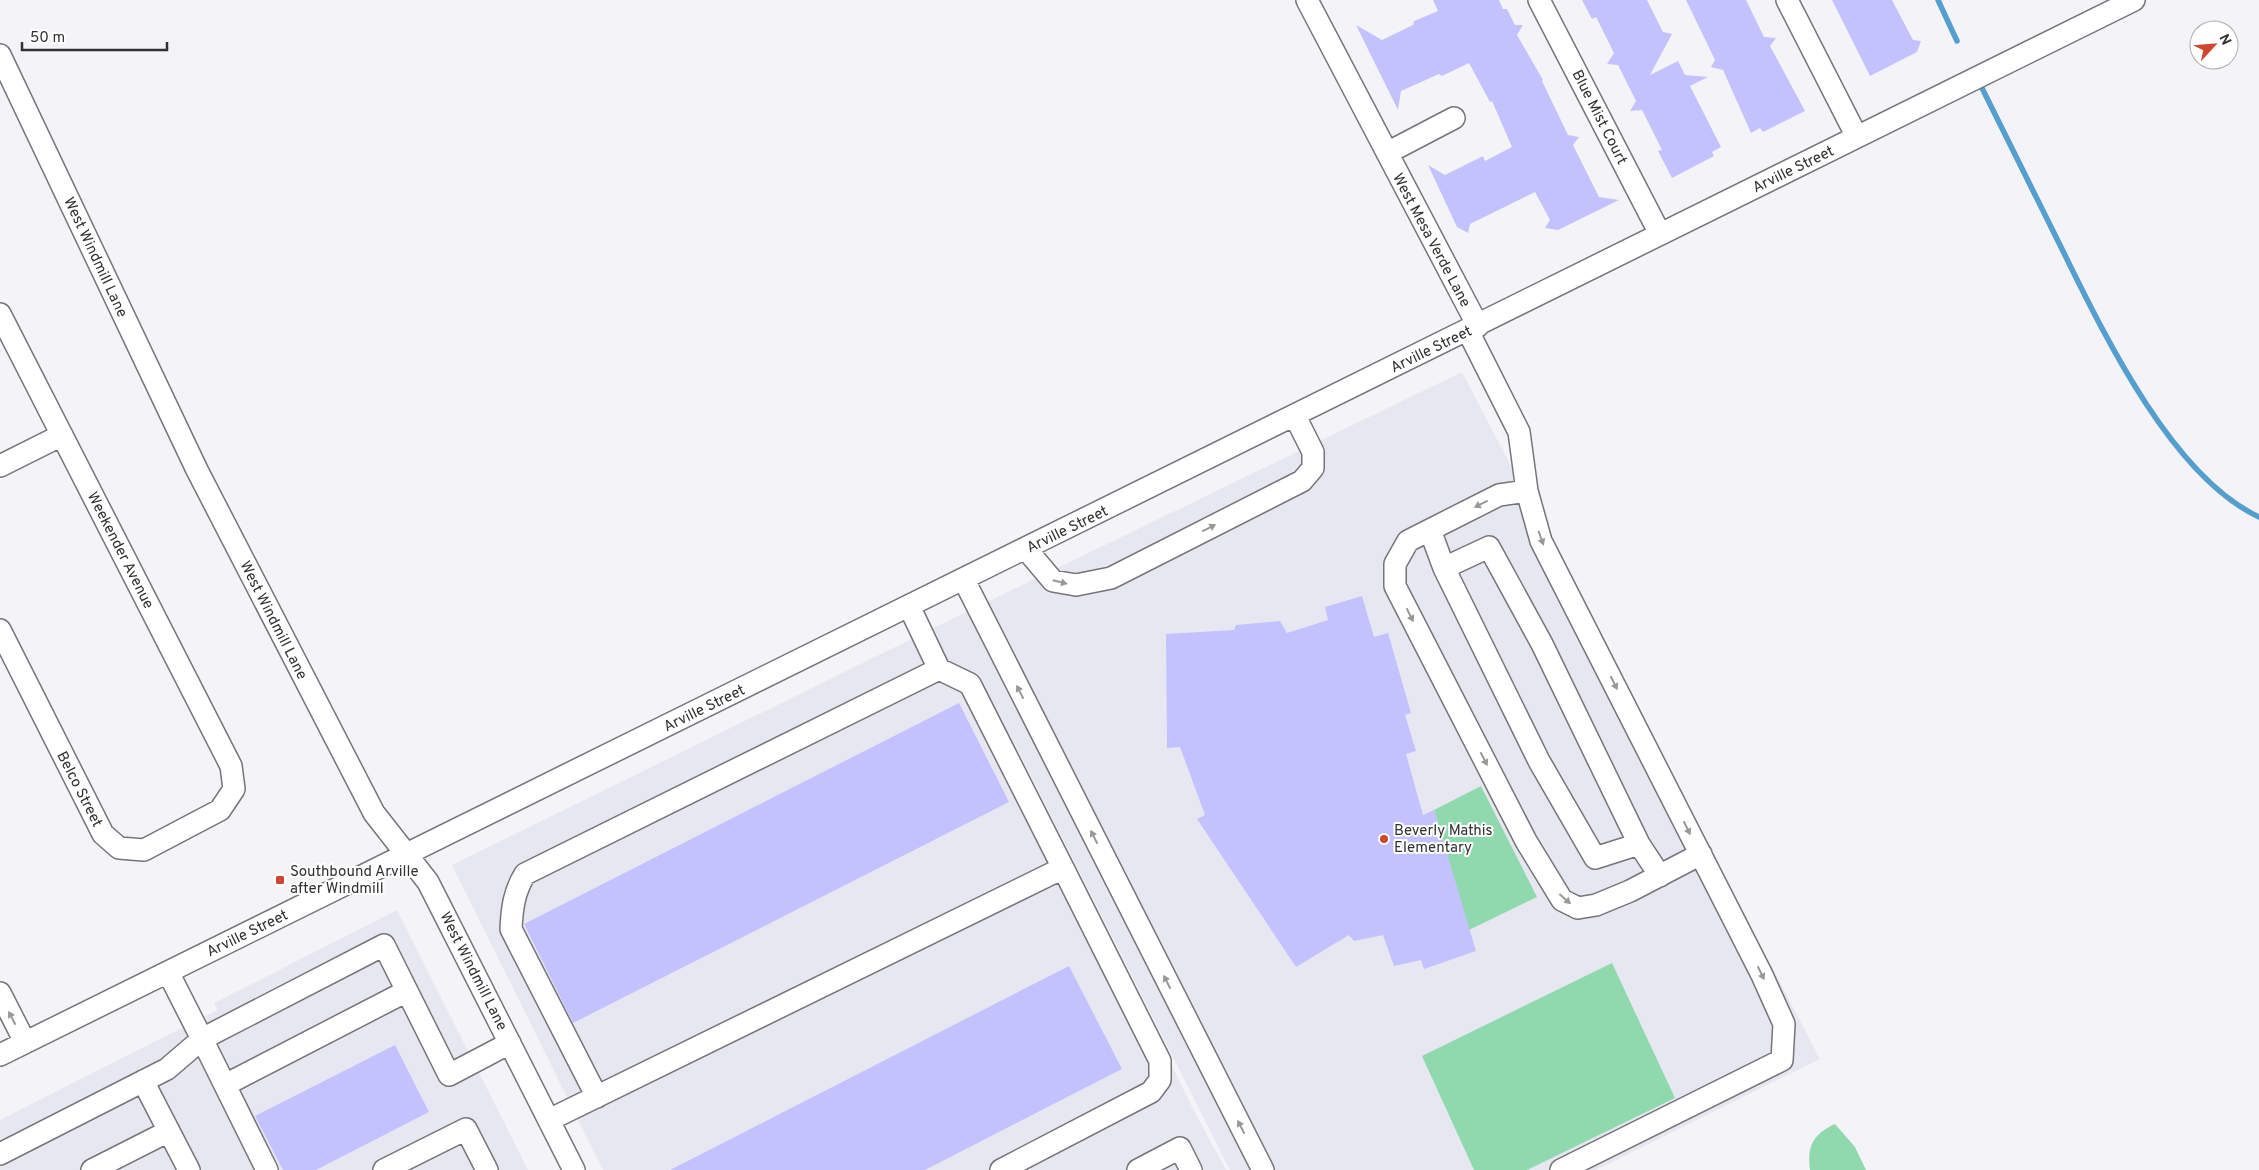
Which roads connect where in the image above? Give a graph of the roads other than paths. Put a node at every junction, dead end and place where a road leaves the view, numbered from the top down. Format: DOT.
graph roads {
  1 [pos="1307,0"];
  2 [pos="1539,0"];
  3 [pos="1787,0"];
  4 [pos="2121,3"];
  5 [pos="0,55"];
  6 [pos="1454,118"];
  7 [pos="1857,137"];
  8 [pos="1387,153"];
  9 [pos="1660,234"];
  10 [pos="0,314"];
  11 [pos="1473,328"];
  12 [pos="1295,416"];
  13 [pos="62,435"];
  14 [pos="0,466"];
  15 [pos="1527,491"];
  16 [pos="1430,530"];
  17 [pos="1026,549"];
  18 [pos="1444,568"];
  19 [pos="964,580"];
  20 [pos="910,606"];
  21 [pos="0,630"];
  22 [pos="939,669"];
  23 [pos="234,789"];
  24 [pos="1639,844"];
  25 [pos="1701,854"];
  26 [pos="406,855"];
  27 [pos="1063,868"];
  28 [pos="1660,876"];
  29 [pos="168,972"];
  30 [pos="407,991"];
  31 [pos="0,993"];
  32 [pos="202,1039"];
  33 [pos="25,1042"];
  34 [pos="510,1043"];
  35 [pos="2,1050"];
  36 [pos="143,1081"];
  37 [pos="225,1085"];
  38 [pos="597,1097"];
  39 [pos="549,1120"];
  40 [pos="169,1131"];
  41 [pos="0,1154"];
  42 [pos="92,1170"];
  43 [pos="188,1170"];
  44 [pos="267,1170"];
  45 [pos="384,1170"];
  46 [pos="488,1170"];
  47 [pos="574,1170"];
  48 [pos="1001,1170"];
  49 [pos="1138,1170"];
  50 [pos="1191,1170"];
  51 [pos="1262,1170"];
  52 [pos="1561,1170"];
  1 -- 8 [label="street, West Mesa Verde Lane"];
  2 -- 9 [label="street, Blue Mist Court"];
  3 -- 7 [label="street"];
  4 -- 7 [label="street, Arville Street"];
  5 -- 26 [label="street, West Windmill Lane"];
  6 -- 8 [label="street"];
  7 -- 9 [label="street, Arville Street"];
  8 -- 11 [label="street, West Mesa Verde Lane"];
  9 -- 11 [label="street, Arville Street"];
  10 -- 13 [label="street, Weekender Avenue"];
  11 -- 12 [label="street, Arville Street"];
  11 -- 15 [label="street, West Mesa Verde Lane"];
  12 -- 17 [label="street, Arville Street"];
  17 -- 12 [label="street, one-way"];
  13 -- 14 [label="street"];
  13 -- 23 [label="street, Weekender Avenue"];
  15 -- 16 [label="street, one-way"];
  15 -- 25 [label="street, West Mesa Verde Lane, one-way"];
  16 -- 18 [label="street"];
  16 -- 28 [label="street, one-way"];
  17 -- 19 [label="street, Arville Street"];
  18 -- 24 [label="street"];
  18 -- 24 [label="street"];
  19 -- 20 [label="street, Arville Street"];
  51 -- 19 [label="street, one-way"];
  20 -- 22 [label="street"];
  20 -- 26 [label="street, Arville Street"];
  21 -- 23 [label="street, Belco Street"];
  22 -- 27 [label="street"];
  22 -- 38 [label="street"];
  24 -- 28 [label="street"];
  25 -- 28 [label="street"];
  25 -- 52 [label="street, West Mesa Verde Lane, one-way"];
  26 -- 29 [label="street, Arville Street"];
  26 -- 34 [label="street, West Windmill Lane"];
  27 -- 38 [label="street"];
  27 -- 48 [label="street"];
  29 -- 32 [label="street"];
  29 -- 33 [label="street, Arville Street"];
  30 -- 32 [label="street"];
  30 -- 34 [label="street"];
  30 -- 37 [label="street"];
  33 -- 31 [label="street, one-way"];
  32 -- 36 [label="street"];
  32 -- 37 [label="street"];
  33 -- 35 [label="street, Arville Street"];
  34 -- 39 [label="street, West Windmill Lane"];
  36 -- 40 [label="street"];
  36 -- 41 [label="street"];
  37 -- 44 [label="street"];
  38 -- 39 [label="street"];
  39 -- 47 [label="street, West Windmill Lane"];
  40 -- 42 [label="street"];
  40 -- 43 [label="street"];
  45 -- 46 [label="street"];
  49 -- 50 [label="street"];
}
